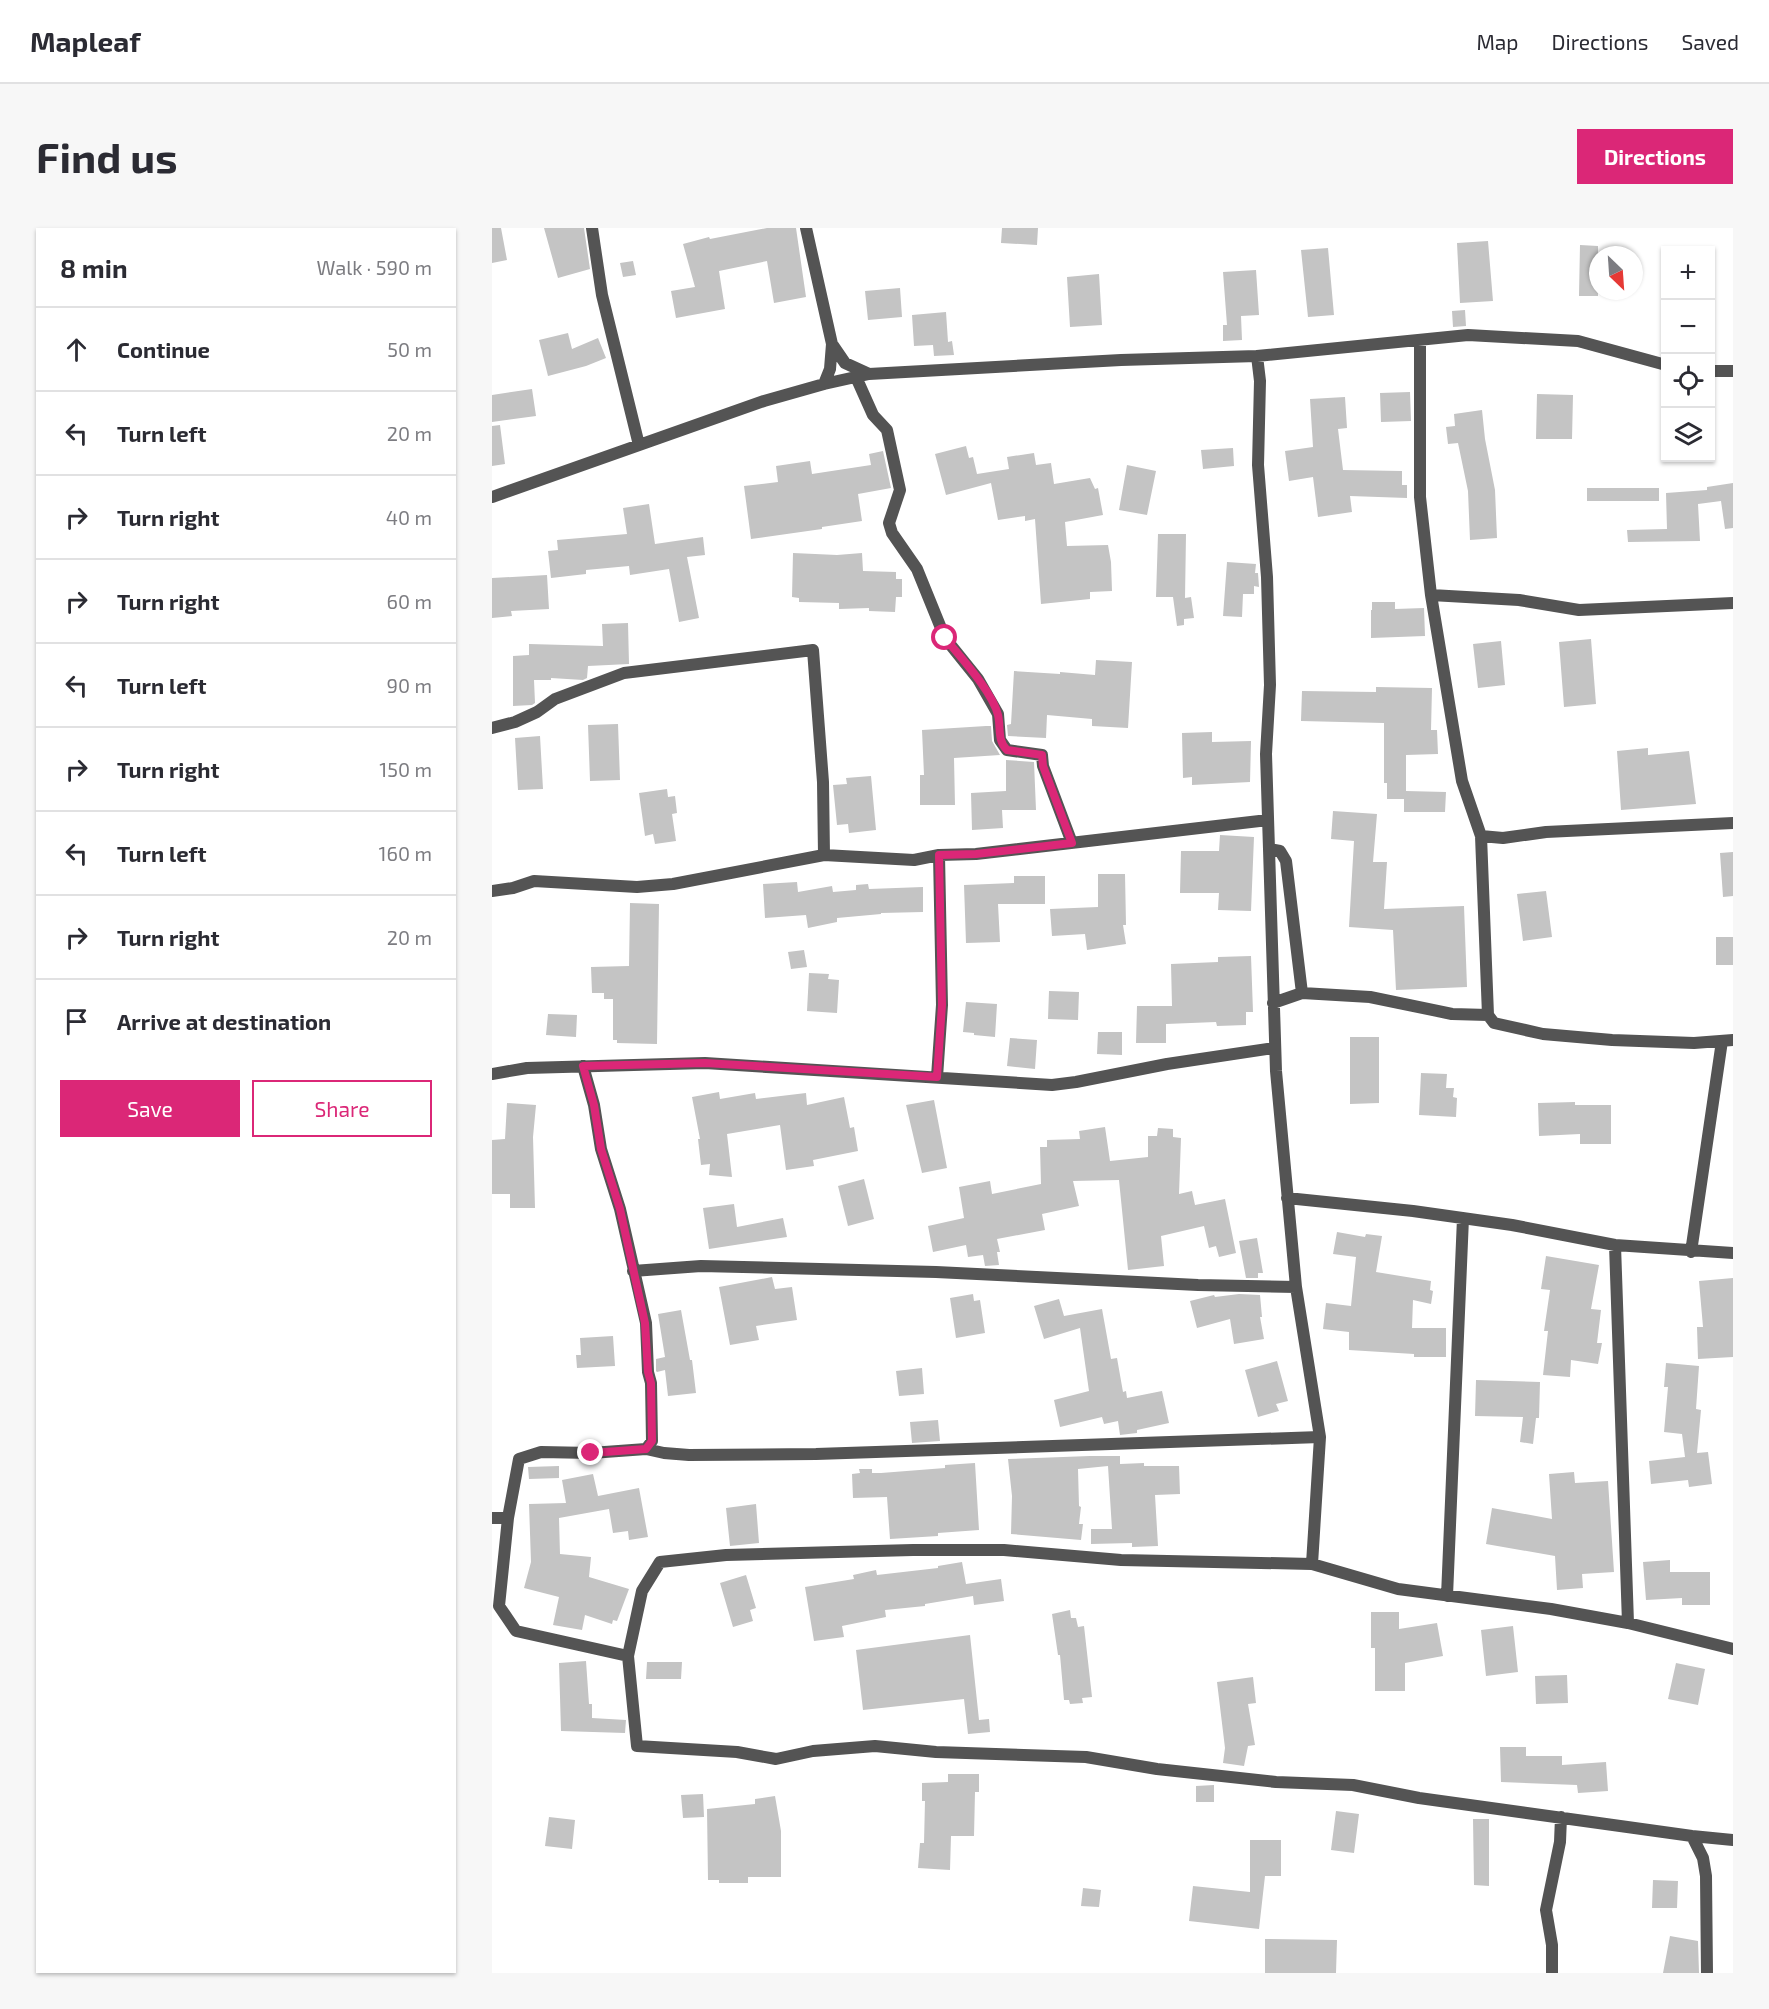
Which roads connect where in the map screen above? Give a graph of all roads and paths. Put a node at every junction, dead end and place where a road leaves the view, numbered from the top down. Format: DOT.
graph roads {
  1 [pos="592,228"];
  2 [pos="806,228"];
  3 [pos="1420,340"];
  4 [pos="832,344"];
  5 [pos="1257,356"];
  6 [pos="1661,364"];
  7 [pos="1715,371"];
  8 [pos="1733,371"];
  9 [pos="863,375"];
  10 [pos="824,384"];
  11 [pos="639,445"];
  12 [pos="492,497"];
  13 [pos="1431,595"];
  14 [pos="1733,603"];
  15 [pos="492,728"];
  16 [pos="1268,820"];
  17 [pos="1733,823"];
  18 [pos="1481,836"];
  19 [pos="1072,843"];
  20 [pos="1269,849"];
  21 [pos="824,855"];
  22 [pos="939,855"];
  23 [pos="492,891"];
  24 [pos="1302,993"];
  25 [pos="1273,1003"];
  26 [pos="1488,1015"];
  27 [pos="1728,1041"];
  28 [pos="1274,1048"];
  29 [pos="583,1066"];
  30 [pos="492,1074"];
  31 [pos="937,1077"];
  32 [pos="1287,1198"];
  33 [pos="1463,1218"];
  34 [pos="1615,1245"];
  35 [pos="1691,1251"];
  36 [pos="1733,1253"];
  37 [pos="633,1271"];
  38 [pos="1296,1287"];
  39 [pos="1320,1437"];
  40 [pos="646,1449"];
  41 [pos="492,1518"];
  42 [pos="508,1518"];
  43 [pos="1312,1564"];
  44 [pos="1447,1596"];
  45 [pos="1628,1623"];
  46 [pos="1733,1648"];
  47 [pos="628,1656"];
  48 [pos="1561,1817"];
  49 [pos="1692,1836"];
  50 [pos="1733,1840"];
  51 [pos="1552,1973"];
  52 [pos="1707,1973"];
  1 -- 11 [label="street"];
  2 -- 4 [label="street"];
  3 -- 5 [label="street"];
  3 -- 6 [label="street"];
  3 -- 13 [label="street"];
  4 -- 9 [label="street"];
  4 -- 10 [label="street"];
  5 -- 9 [label="street"];
  5 -- 16 [label="street"];
  7 -- 8 [label="street"];
  9 -- 10 [label="street"];
  9 -- 19 [label="street"];
  10 -- 11 [label="street"];
  11 -- 12 [label="street"];
  13 -- 14 [label="street"];
  13 -- 18 [label="street"];
  15 -- 21 [label="street"];
  16 -- 19 [label="street"];
  16 -- 20 [label="street"];
  17 -- 18 [label="street"];
  18 -- 26 [label="street"];
  19 -- 22 [label="street"];
  20 -- 24 [label="street"];
  20 -- 25 [label="street"];
  21 -- 22 [label="street"];
  21 -- 23 [label="street"];
  22 -- 31 [label="street"];
  24 -- 25 [label="street"];
  24 -- 26 [label="street"];
  25 -- 28 [label="street"];
  26 -- 27 [label="street"];
  27 -- 35 [label="street"];
  28 -- 31 [label="street"];
  28 -- 32 [label="street"];
  29 -- 30 [label="street"];
  29 -- 31 [label="street"];
  29 -- 37 [label="street"];
  32 -- 33 [label="street"];
  32 -- 38 [label="street"];
  33 -- 34 [label="street"];
  33 -- 44 [label="street"];
  34 -- 35 [label="street"];
  34 -- 45 [label="street"];
  35 -- 36 [label="street"];
  37 -- 38 [label="street"];
  37 -- 40 [label="street"];
  38 -- 39 [label="street"];
  39 -- 40 [label="street"];
  39 -- 43 [label="street"];
  40 -- 42 [label="street"];
  41 -- 42 [label="street"];
  42 -- 47 [label="street"];
  43 -- 44 [label="street"];
  43 -- 47 [label="street"];
  44 -- 45 [label="street"];
  45 -- 46 [label="street"];
  47 -- 48 [label="street"];
  48 -- 49 [label="street"];
  48 -- 51 [label="street"];
  49 -- 50 [label="street"];
  49 -- 52 [label="street"];
}
